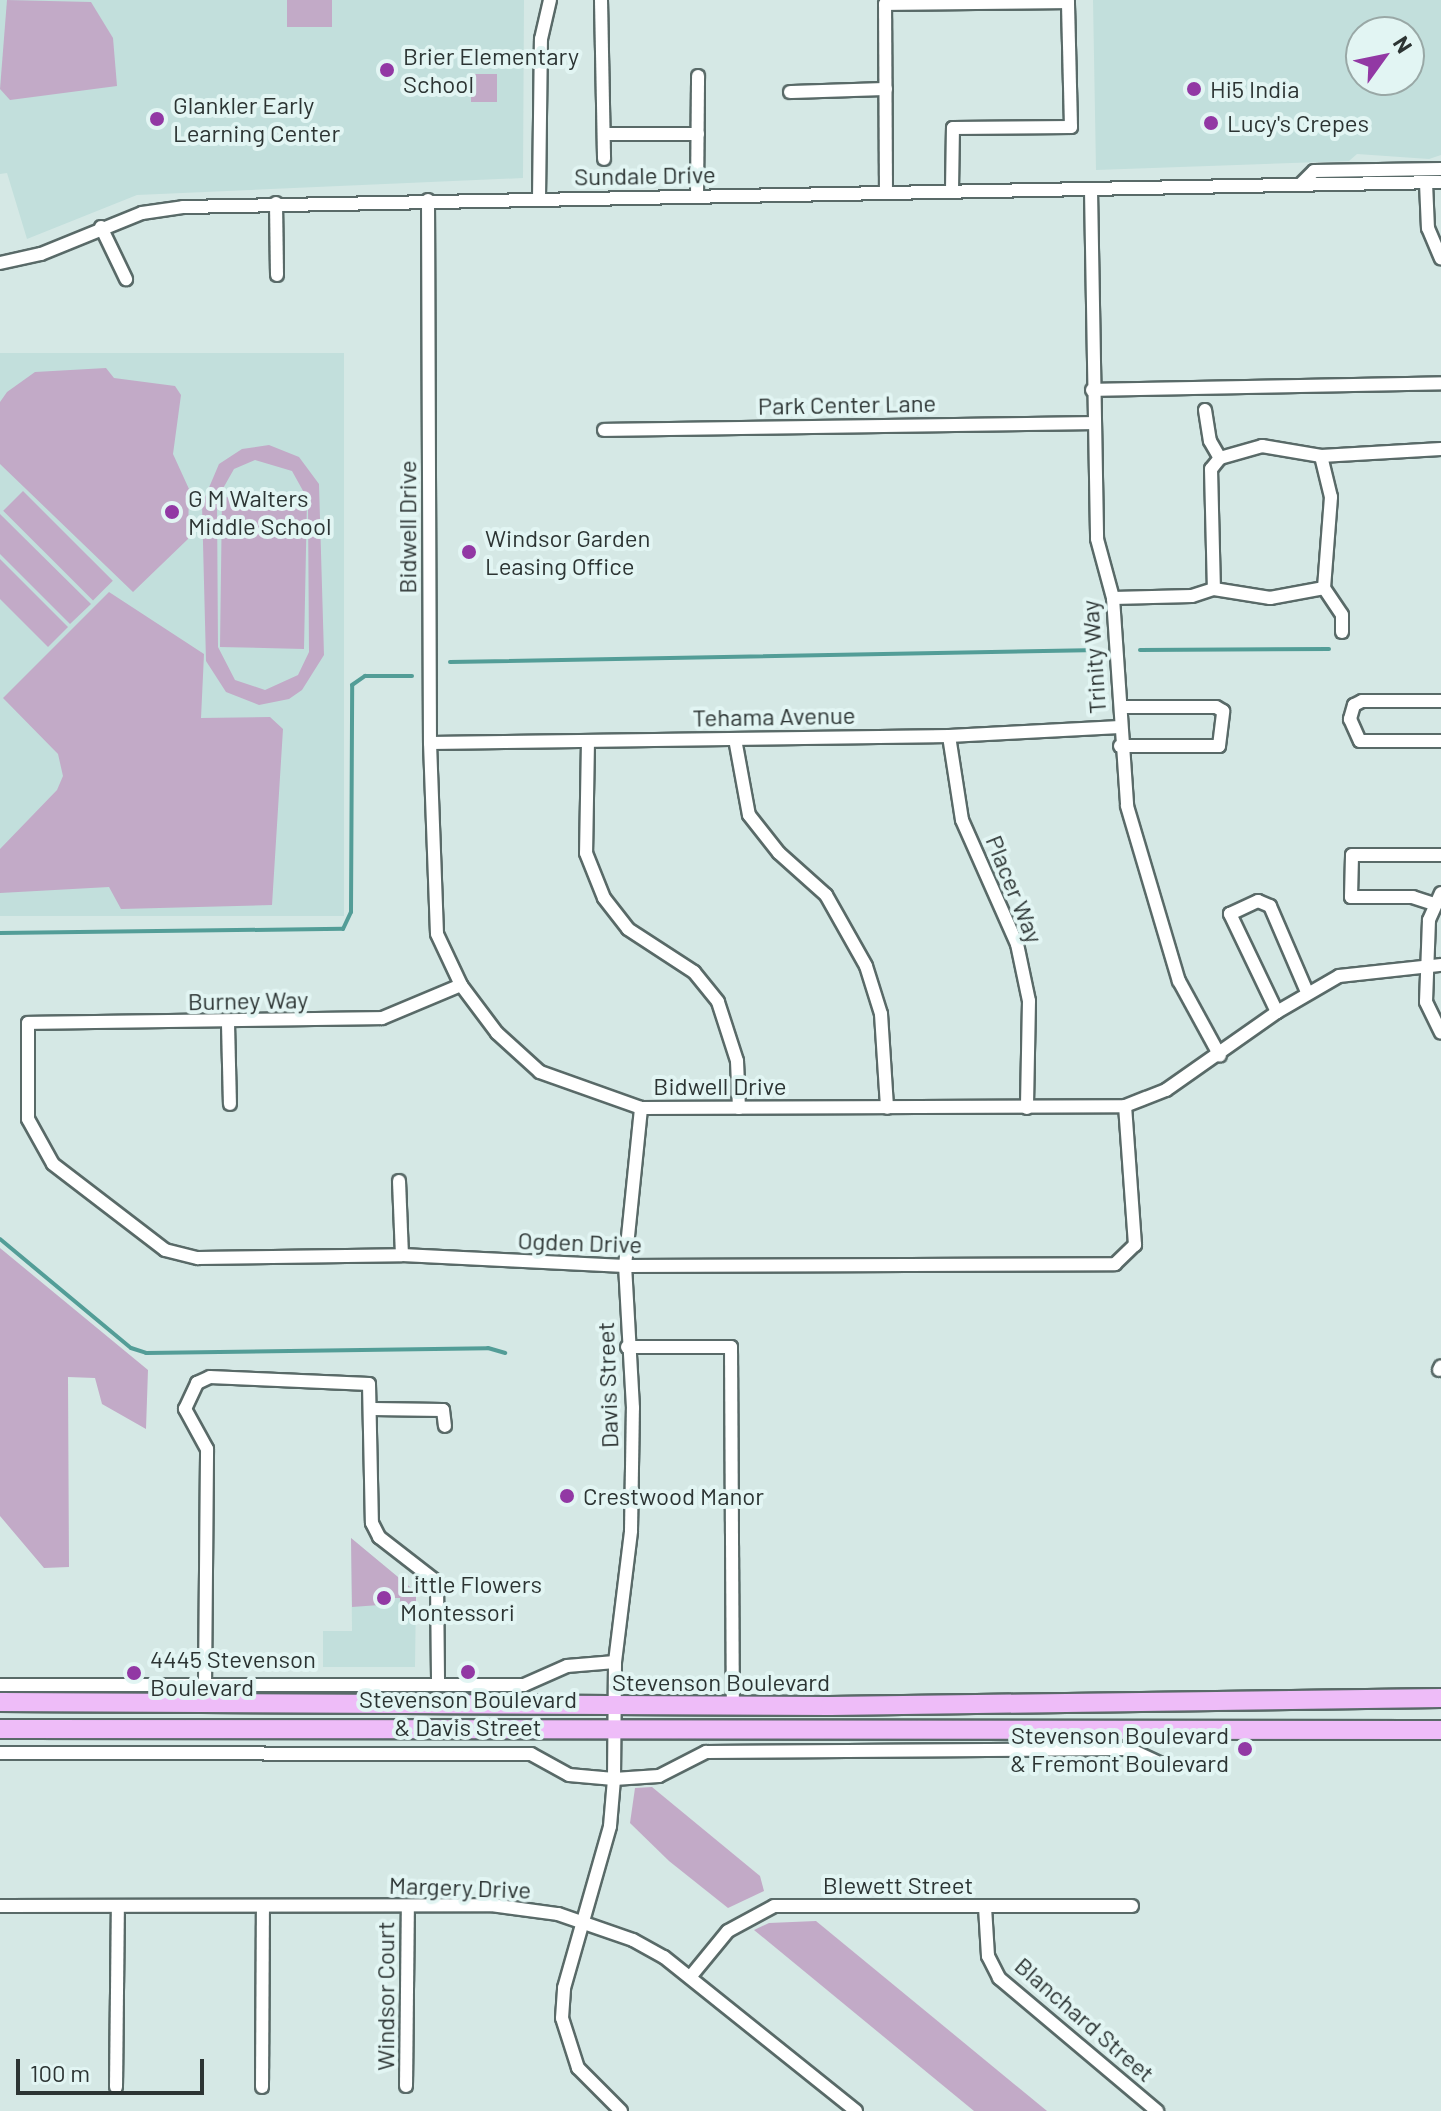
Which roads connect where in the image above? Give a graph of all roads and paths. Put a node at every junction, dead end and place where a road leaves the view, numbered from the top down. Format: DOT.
graph roads {
  1 [pos="550,0"];
  2 [pos="601,0"];
  3 [pos="1068,1"];
  4 [pos="698,76"];
  5 [pos="886,89"];
  6 [pos="790,92"];
  7 [pos="605,134"];
  8 [pos="698,134"];
  9 [pos="604,159"];
  10 [pos="1441,169"];
  11 [pos="1441,182"];
  12 [pos="1426,183"];
  13 [pos="1301,184"];
  14 [pos="952,190"];
  15 [pos="1091,190"];
  16 [pos="886,191"];
  17 [pos="697,197"];
  18 [pos="539,199"];
  19 [pos="428,200"];
  20 [pos="276,203"];
  21 [pos="101,227"];
  22 [pos="1441,258"];
  23 [pos="0,263"];
  24 [pos="277,275"];
  25 [pos="126,279"];
  26 [pos="1441,383"];
  27 [pos="1092,390"];
  28 [pos="1205,410"];
  29 [pos="1092,423"];
  30 [pos="604,430"];
  31 [pos="1441,449"];
  32 [pos="1321,456"];
  33 [pos="1220,458"];
  34 [pos="1324,588"];
  35 [pos="1214,589"];
  36 [pos="1113,598"];
  37 [pos="1342,632"];
  38 [pos="1441,701"];
  39 [pos="1121,707"];
  40 [pos="1120,727"];
  41 [pos="949,736"];
  42 [pos="735,739"];
  43 [pos="588,741"];
  44 [pos="1441,741"];
  45 [pos="430,743"];
  46 [pos="1120,746"];
  47 [pos="1441,855"];
  48 [pos="1438,898"];
  49 [pos="1426,965"];
  50 [pos="1441,965"];
  51 [pos="461,985"];
  52 [pos="1307,992"];
  53 [pos="1277,1012"];
  54 [pos="28,1023"];
  55 [pos="228,1024"];
  56 [pos="1441,1033"];
  57 [pos="1220,1056"];
  58 [pos="230,1104"];
  59 [pos="1125,1106"];
  60 [pos="641,1108"];
  61 [pos="739,1108"];
  62 [pos="887,1108"];
  63 [pos="1027,1108"];
  64 [pos="399,1181"];
  65 [pos="402,1255"];
  66 [pos="625,1266"];
  67 [pos="627,1347"];
  68 [pos="373,1409"];
  69 [pos="445,1426"];
  70 [pos="615,1662"];
  71 [pos="438,1683"];
  72 [pos="0,1685"];
  73 [pos="205,1685"];
  74 [pos="1441,1698"];
  75 [pos="0,1702"];
  76 [pos="615,1706"];
  77 [pos="733,1706"];
  78 [pos="0,1729"];
  79 [pos="614,1729"];
  80 [pos="1441,1730"];
  81 [pos="0,1753"];
  82 [pos="1163,1765"];
  83 [pos="614,1779"];
  84 [pos="0,1906"];
  85 [pos="118,1906"];
  86 [pos="263,1906"];
  87 [pos="1132,1906"];
  88 [pos="408,1907"];
  89 [pos="985,1907"];
  90 [pos="582,1921"];
  91 [pos="691,1976"];
  92 [pos="406,2086"];
  93 [pos="116,2087"];
  94 [pos="262,2087"];
  95 [pos="620,2110"];
  96 [pos="856,2111"];
  97 [pos="1157,2111"];
  1 -- 18 [label="street"];
  2 -- 7 [label="street"];
  3 -- 5 [label="street"];
  3 -- 14 [label="street"];
  4 -- 8 [label="street"];
  5 -- 6 [label="street"];
  5 -- 16 [label="street"];
  7 -- 8 [label="street"];
  7 -- 9 [label="street"];
  8 -- 17 [label="street"];
  10 -- 13 [label="street, Sundale Drive"];
  11 -- 12 [label="street, Sundale Drive"];
  12 -- 13 [label="street, Sundale Drive"];
  12 -- 22 [label="street"];
  13 -- 15 [label="street, Sundale Drive"];
  14 -- 15 [label="street, Sundale Drive"];
  14 -- 16 [label="street, Sundale Drive"];
  15 -- 27 [label="street, Trinity Way"];
  16 -- 17 [label="street, Sundale Drive"];
  17 -- 18 [label="street, Sundale Drive"];
  18 -- 19 [label="street, Sundale Drive"];
  19 -- 20 [label="street, Sundale Drive"];
  19 -- 45 [label="street, Bidwell Drive"];
  20 -- 21 [label="street, Sundale Drive"];
  20 -- 24 [label="street"];
  21 -- 23 [label="street, Sundale Drive"];
  21 -- 25 [label="street"];
  26 -- 27 [label="street"];
  27 -- 29 [label="street, Trinity Way"];
  28 -- 33 [label="street"];
  29 -- 30 [label="street, Park Center Lane"];
  29 -- 36 [label="street, Trinity Way"];
  31 -- 32 [label="street"];
  32 -- 33 [label="street"];
  32 -- 34 [label="street"];
  33 -- 35 [label="street"];
  34 -- 35 [label="street"];
  34 -- 37 [label="street"];
  35 -- 36 [label="street"];
  36 -- 39 [label="street, Trinity Way"];
  38 -- 44 [label="street"];
  39 -- 40 [label="street, Trinity Way"];
  39 -- 46 [label="street"];
  40 -- 41 [label="street, Tehama Avenue"];
  40 -- 46 [label="street, Trinity Way"];
  41 -- 42 [label="street, Tehama Avenue"];
  41 -- 63 [label="street, Placer Way"];
  42 -- 43 [label="street, Tehama Avenue"];
  42 -- 62 [label="street"];
  43 -- 45 [label="street, Tehama Avenue"];
  43 -- 61 [label="street"];
  45 -- 51 [label="street, Bidwell Drive"];
  46 -- 57 [label="street, Trinity Way"];
  47 -- 48 [label="street"];
  48 -- 49 [label="street"];
  49 -- 50 [label="street, Bidwell Drive"];
  49 -- 52 [label="street, Bidwell Drive"];
  49 -- 56 [label="street"];
  51 -- 55 [label="street, Burney Way"];
  51 -- 60 [label="street, Bidwell Drive"];
  52 -- 53 [label="street, Bidwell Drive"];
  52 -- 53 [label="street"];
  53 -- 57 [label="street, Bidwell Drive"];
  54 -- 55 [label="street, Burney Way"];
  54 -- 65 [label="street, Ogden Drive"];
  55 -- 58 [label="street"];
  57 -- 59 [label="street, Bidwell Drive"];
  59 -- 63 [label="street, Bidwell Drive"];
  59 -- 66 [label="street, Ogden Drive"];
  60 -- 61 [label="street, Bidwell Drive"];
  60 -- 66 [label="street, Davis Street"];
  61 -- 62 [label="street, Bidwell Drive"];
  62 -- 63 [label="street, Bidwell Drive"];
  64 -- 65 [label="street"];
  65 -- 66 [label="street, Ogden Drive"];
  66 -- 67 [label="street, Davis Street"];
  67 -- 70 [label="street, Davis Street"];
  67 -- 77 [label="street"];
  68 -- 69 [label="street"];
  68 -- 71 [label="street"];
  68 -- 73 [label="street"];
  70 -- 71 [label="street, Stevenson Boulevard"];
  70 -- 76 [label="street, Davis Street"];
  71 -- 73 [label="street, Stevenson Boulevard"];
  72 -- 73 [label="street, Stevenson Boulevard"];
  74 -- 77 [label="main road, Stevenson Boulevard"];
  75 -- 76 [label="main road, Stevenson Boulevard"];
  76 -- 77 [label="main road, Stevenson Boulevard"];
  76 -- 79 [label="street, Davis Street"];
  78 -- 79 [label="main road, Stevenson Boulevard"];
  79 -- 80 [label="main road, Stevenson Boulevard"];
  79 -- 83 [label="street, Davis Street"];
  81 -- 83 [label="street"];
  82 -- 83 [label="street"];
  83 -- 90 [label="street, Davis Street"];
  84 -- 85 [label="street, Margery Drive"];
  85 -- 86 [label="street, Margery Drive"];
  85 -- 93 [label="street"];
  86 -- 88 [label="street, Margery Drive"];
  86 -- 94 [label="street"];
  87 -- 89 [label="street, Blewett Street"];
  88 -- 90 [label="street, Margery Drive"];
  88 -- 92 [label="street, Windsor Court"];
  89 -- 91 [label="street, Blewett Street"];
  89 -- 97 [label="street, Blanchard Street"];
  90 -- 91 [label="street, Margery Drive"];
  90 -- 95 [label="street, Davis Street"];
  91 -- 96 [label="street, Margery Drive"];
}
